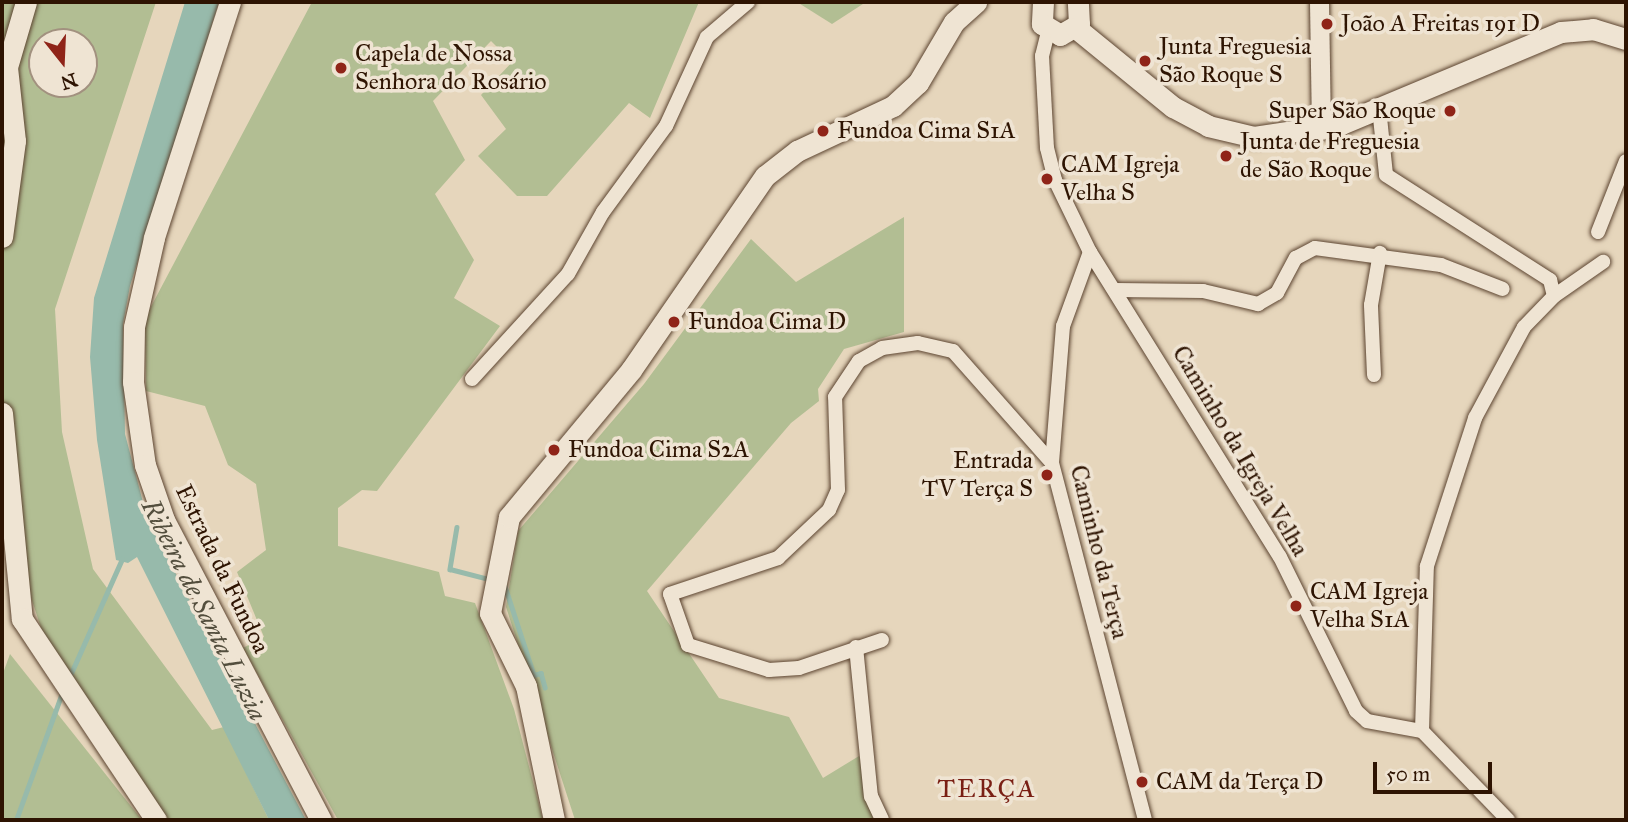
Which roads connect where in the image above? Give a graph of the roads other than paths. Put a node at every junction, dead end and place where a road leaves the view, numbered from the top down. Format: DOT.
graph roads {
  1 [pos="26,2"];
  2 [pos="230,2"];
  3 [pos="748,2"];
  4 [pos="976,2"];
  5 [pos="1078,2"];
  6 [pos="1318,2"];
  7 [pos="1039,3"];
  8 [pos="1076,28"];
  9 [pos="1048,32"];
  10 [pos="1626,39"];
  11 [pos="1379,108"];
  12 [pos="1321,130"];
  13 [pos="1626,161"];
  14 [pos="1598,232"];
  15 [pos="2,237"];
  16 [pos="1090,252"];
  17 [pos="1380,253"];
  18 [pos="1603,262"];
  19 [pos="1503,289"];
  20 [pos="1115,290"];
  21 [pos="1554,296"];
  22 [pos="1374,375"];
  23 [pos="472,379"];
  24 [pos="2,414"];
  25 [pos="1052,463"];
  26 [pos="881,639"];
  27 [pos="856,647"];
  28 [pos="1422,731"];
  29 [pos="156,820"];
  30 [pos="321,820"];
  31 [pos="554,820"];
  32 [pos="882,820"];
  33 [pos="1145,820"];
  34 [pos="1508,820"];
  1 -- 15 [label="main road"];
  2 -- 30 [label="main road, Estrada da Fundoa"];
  3 -- 23 [label="street"];
  4 -- 31 [label="main road"];
  5 -- 8 [label="main road"];
  6 -- 12 [label="street"];
  7 -- 9 [label="main road"];
  8 -- 9 [label="main road"];
  8 -- 12 [label="main road"];
  9 -- 16 [label="street, Caminho da Igreja Velha"];
  10 -- 11 [label="main road"];
  11 -- 12 [label="main road"];
  11 -- 21 [label="street"];
  13 -- 14 [label="street"];
  16 -- 20 [label="street, Caminho da Igreja Velha"];
  16 -- 25 [label="street, Caminho da Terça"];
  17 -- 19 [label="street"];
  17 -- 20 [label="street"];
  17 -- 22 [label="street"];
  18 -- 21 [label="street"];
  20 -- 28 [label="street, Caminho da Igreja Velha"];
  21 -- 28 [label="street"];
  24 -- 29 [label="main road"];
  25 -- 27 [label="street"];
  25 -- 33 [label="street, Caminho da Terça"];
  26 -- 27 [label="street"];
  27 -- 32 [label="street"];
  28 -- 34 [label="street"];
}
